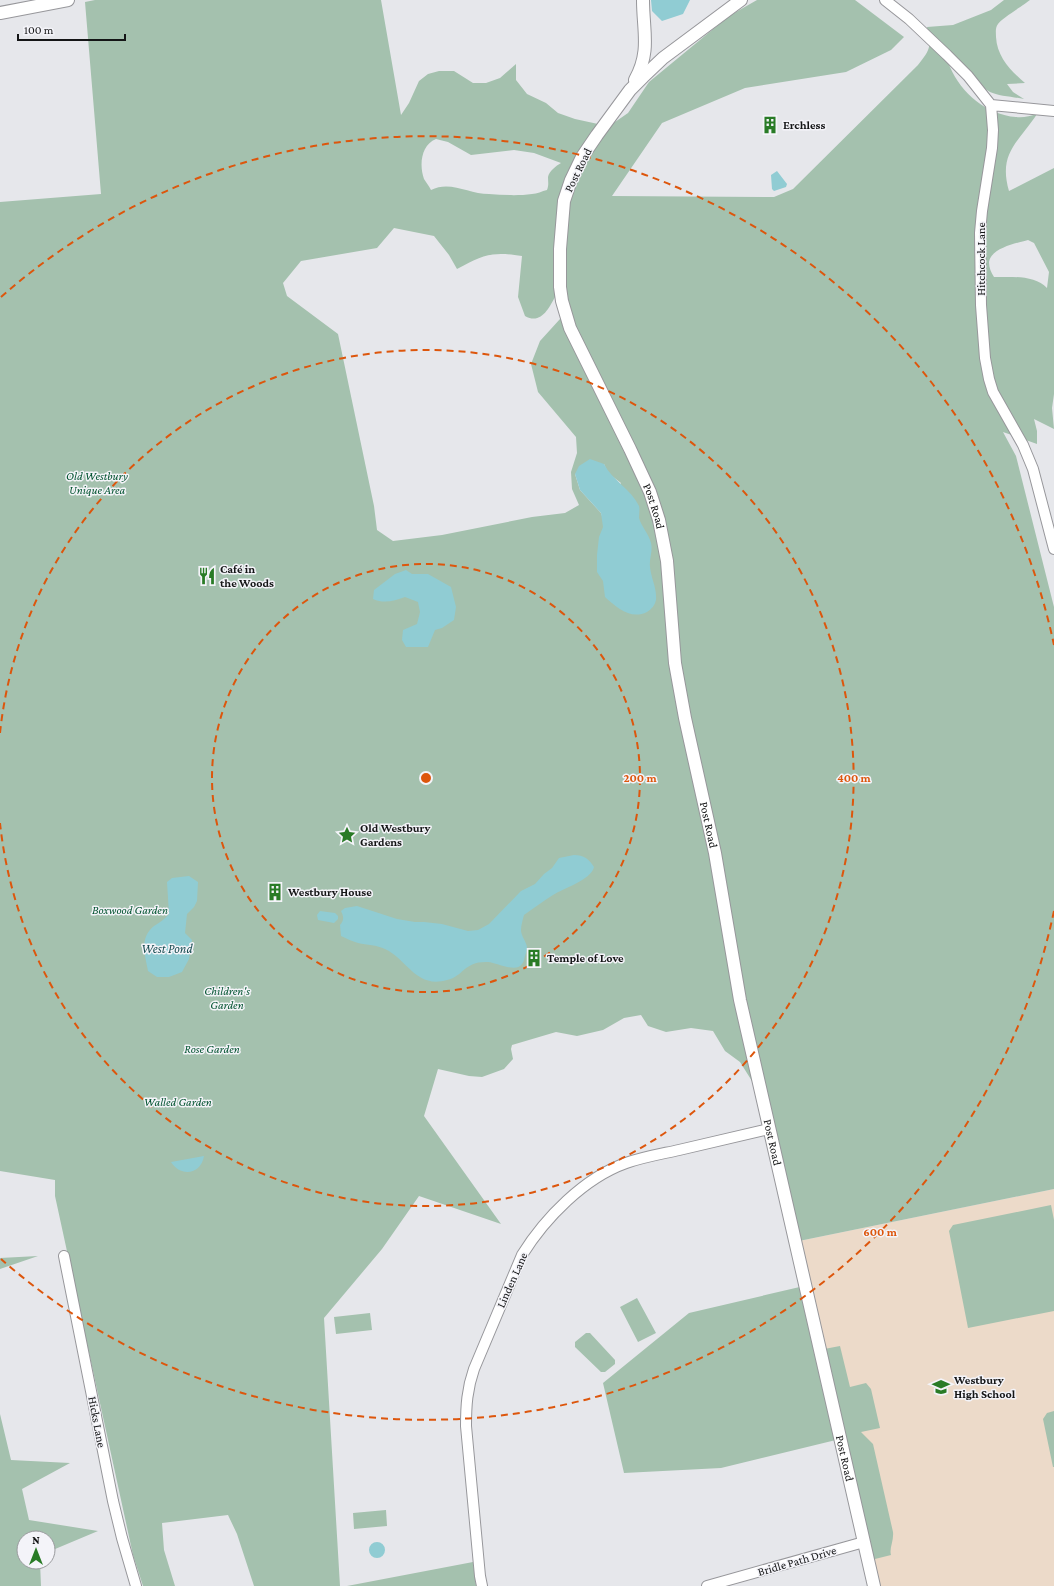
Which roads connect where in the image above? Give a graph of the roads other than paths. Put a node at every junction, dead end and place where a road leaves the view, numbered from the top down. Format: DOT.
graph roads {
  1 [pos="68,0"];
  2 [pos="643,0"];
  3 [pos="740,0"];
  4 [pos="885,0"];
  5 [pos="0,13"];
  6 [pos="645,51"];
  7 [pos="663,58"];
  8 [pos="630,90"];
  9 [pos="991,105"];
  10 [pos="1054,111"];
  11 [pos="1054,550"];
  12 [pos="769,1130"];
  13 [pos="64,1256"];
  14 [pos="864,1542"];
  15 [pos="136,1586"];
  16 [pos="482,1586"];
  17 [pos="707,1586"];
  18 [pos="874,1586"];
  1 -- 5 [label="main road"];
  2 -- 6 [label="main road, Post Road"];
  3 -- 7 [label="main road, Post Road"];
  4 -- 9 [label="street"];
  6 -- 7 [label="main road"];
  6 -- 8 [label="main road, Post Road"];
  7 -- 8 [label="main road, Post Road"];
  8 -- 12 [label="main road, Post Road"];
  9 -- 10 [label="street"];
  9 -- 11 [label="street, Hitchcock Lane"];
  12 -- 14 [label="main road, Post Road"];
  12 -- 16 [label="street, Linden Lane"];
  13 -- 15 [label="street, Hicks Lane"];
  14 -- 17 [label="street, Bridle Path Drive"];
  14 -- 18 [label="main road, Post Road"];
}
